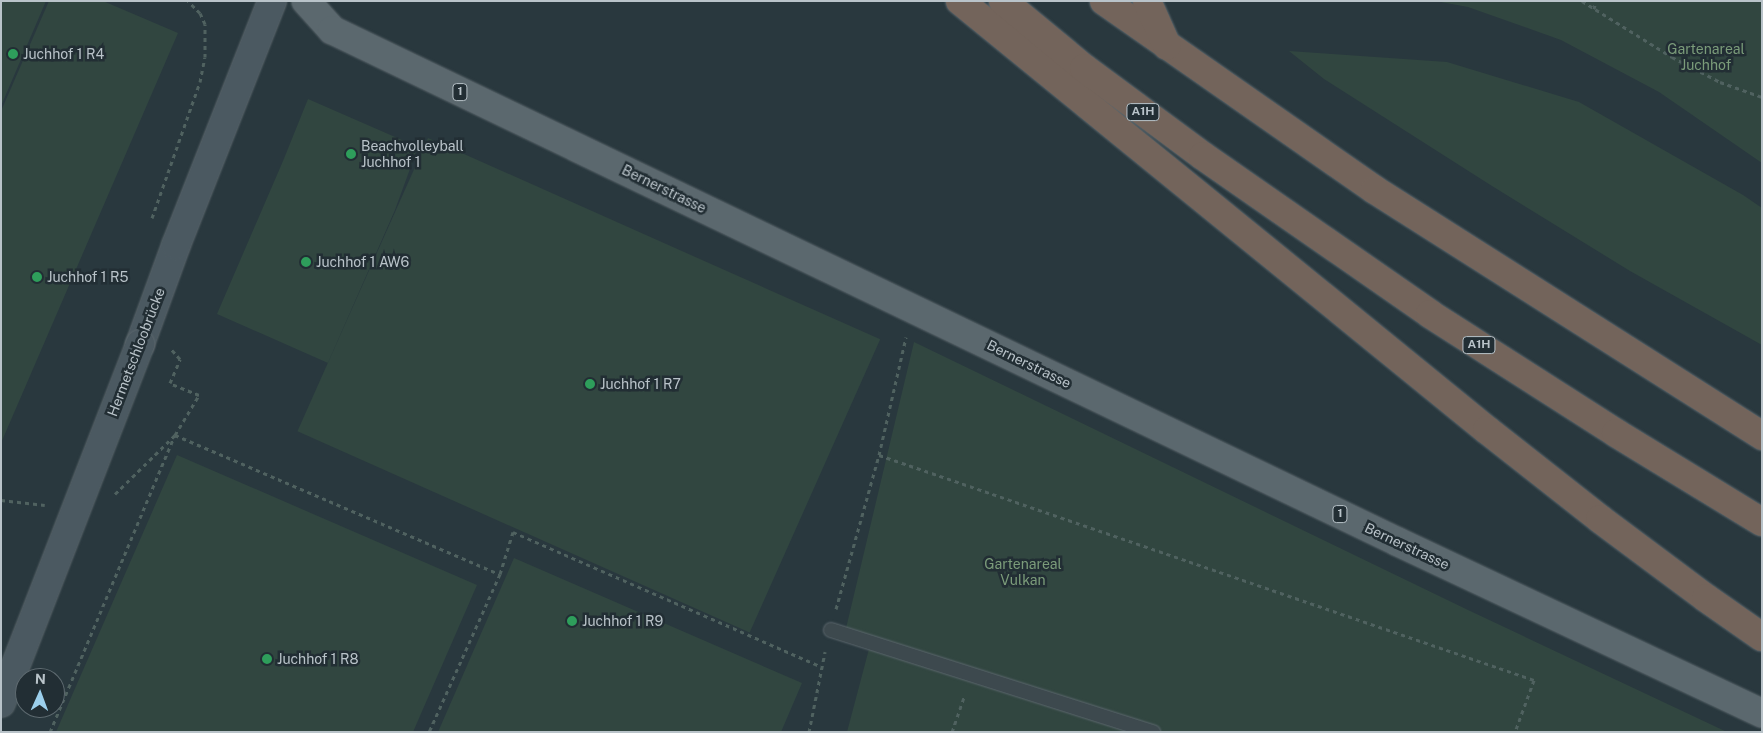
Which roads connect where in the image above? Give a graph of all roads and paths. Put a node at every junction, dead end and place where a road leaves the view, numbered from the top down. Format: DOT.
graph roads {
  1 [pos="188,1"];
  2 [pos="272,1"];
  3 [pos="306,1"];
  4 [pos="960,1"];
  5 [pos="1003,1"];
  6 [pos="1104,1"];
  7 [pos="1147,1"];
  8 [pos="1582,1"];
  9 [pos="1596,1"];
  10 [pos="1594,9"];
  11 [pos="1168,47"];
  12 [pos="1762,97"];
  13 [pos="151,222"];
  14 [pos="907,333"];
  15 [pos="170,348"];
  16 [pos="175,435"];
  17 [pos="1762,436"];
  18 [pos="879,455"];
  19 [pos="110,497"];
  20 [pos="1,500"];
  21 [pos="50,505"];
  22 [pos="1762,522"];
  23 [pos="500,574"];
  24 [pos="830,630"];
  25 [pos="1762,637"];
  26 [pos="822,667"];
  27 [pos="972,676"];
  28 [pos="1,703"];
  29 [pos="1762,713"];
  30 [pos="50,732"];
  31 [pos="429,732"];
  32 [pos="809,732"];
  33 [pos="952,732"];
  34 [pos="1153,732"];
  35 [pos="1515,732"];
  1 -- 13 [label="path"];
  2 -- 28 [label="main road, Hermetschloobrücke, bridge"];
  3 -- 29 [label="main road, Bernerstrasse / 1"];
  4 -- 25 [label="highway"];
  5 -- 22 [label="highway, A1H"];
  6 -- 11 [label="highway"];
  7 -- 11 [label="highway"];
  8 -- 10 [label="path"];
  9 -- 10 [label="path"];
  10 -- 12 [label="path"];
  11 -- 17 [label="highway"];
  14 -- 18 [label="path"];
  15 -- 16 [label="path"];
  16 -- 19 [label="path"];
  16 -- 23 [label="path"];
  16 -- 30 [label="path"];
  18 -- 24 [label="path"];
  18 -- 35 [label="path"];
  20 -- 21 [label="path"];
  23 -- 26 [label="path"];
  23 -- 31 [label="path"];
  24 -- 26 [label="path"];
  24 -- 27 [label="lane"];
  26 -- 32 [label="path"];
  27 -- 33 [label="path"];
  27 -- 34 [label="lane"];
}
